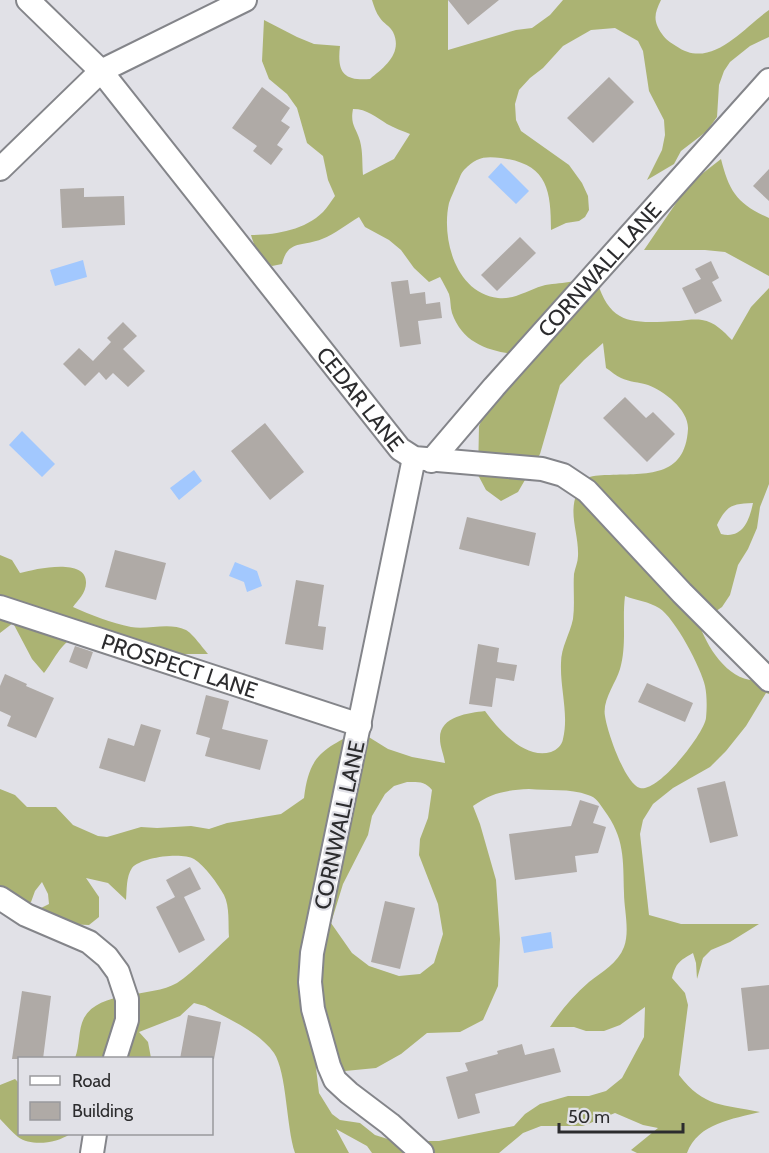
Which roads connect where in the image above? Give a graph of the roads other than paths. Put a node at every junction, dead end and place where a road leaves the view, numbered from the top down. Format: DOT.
graph roads {
  1 [pos="28,0"];
  2 [pos="245,0"];
  3 [pos="101,71"];
  4 [pos="769,80"];
  5 [pos="0,169"];
  6 [pos="422,460"];
  7 [pos="0,607"];
  8 [pos="769,680"];
  9 [pos="360,725"];
  10 [pos="0,898"];
  11 [pos="116,1057"];
  12 [pos="95,1135"];
  13 [pos="92,1153"];
  14 [pos="422,1153"];
  1 -- 3 [label="street, CEDAR LANE"];
  2 -- 3 [label="street"];
  3 -- 5 [label="street"];
  3 -- 6 [label="street, CEDAR LANE"];
  4 -- 6 [label="street, CORNWALL LANE"];
  6 -- 8 [label="street, CEDAR LANE"];
  6 -- 9 [label="street, CORNWALL LANE"];
  7 -- 9 [label="street, PROSPECT LANE"];
  9 -- 14 [label="street, CORNWALL LANE"];
  10 -- 11 [label="street"];
  12 -- 13 [label="street"];
}
